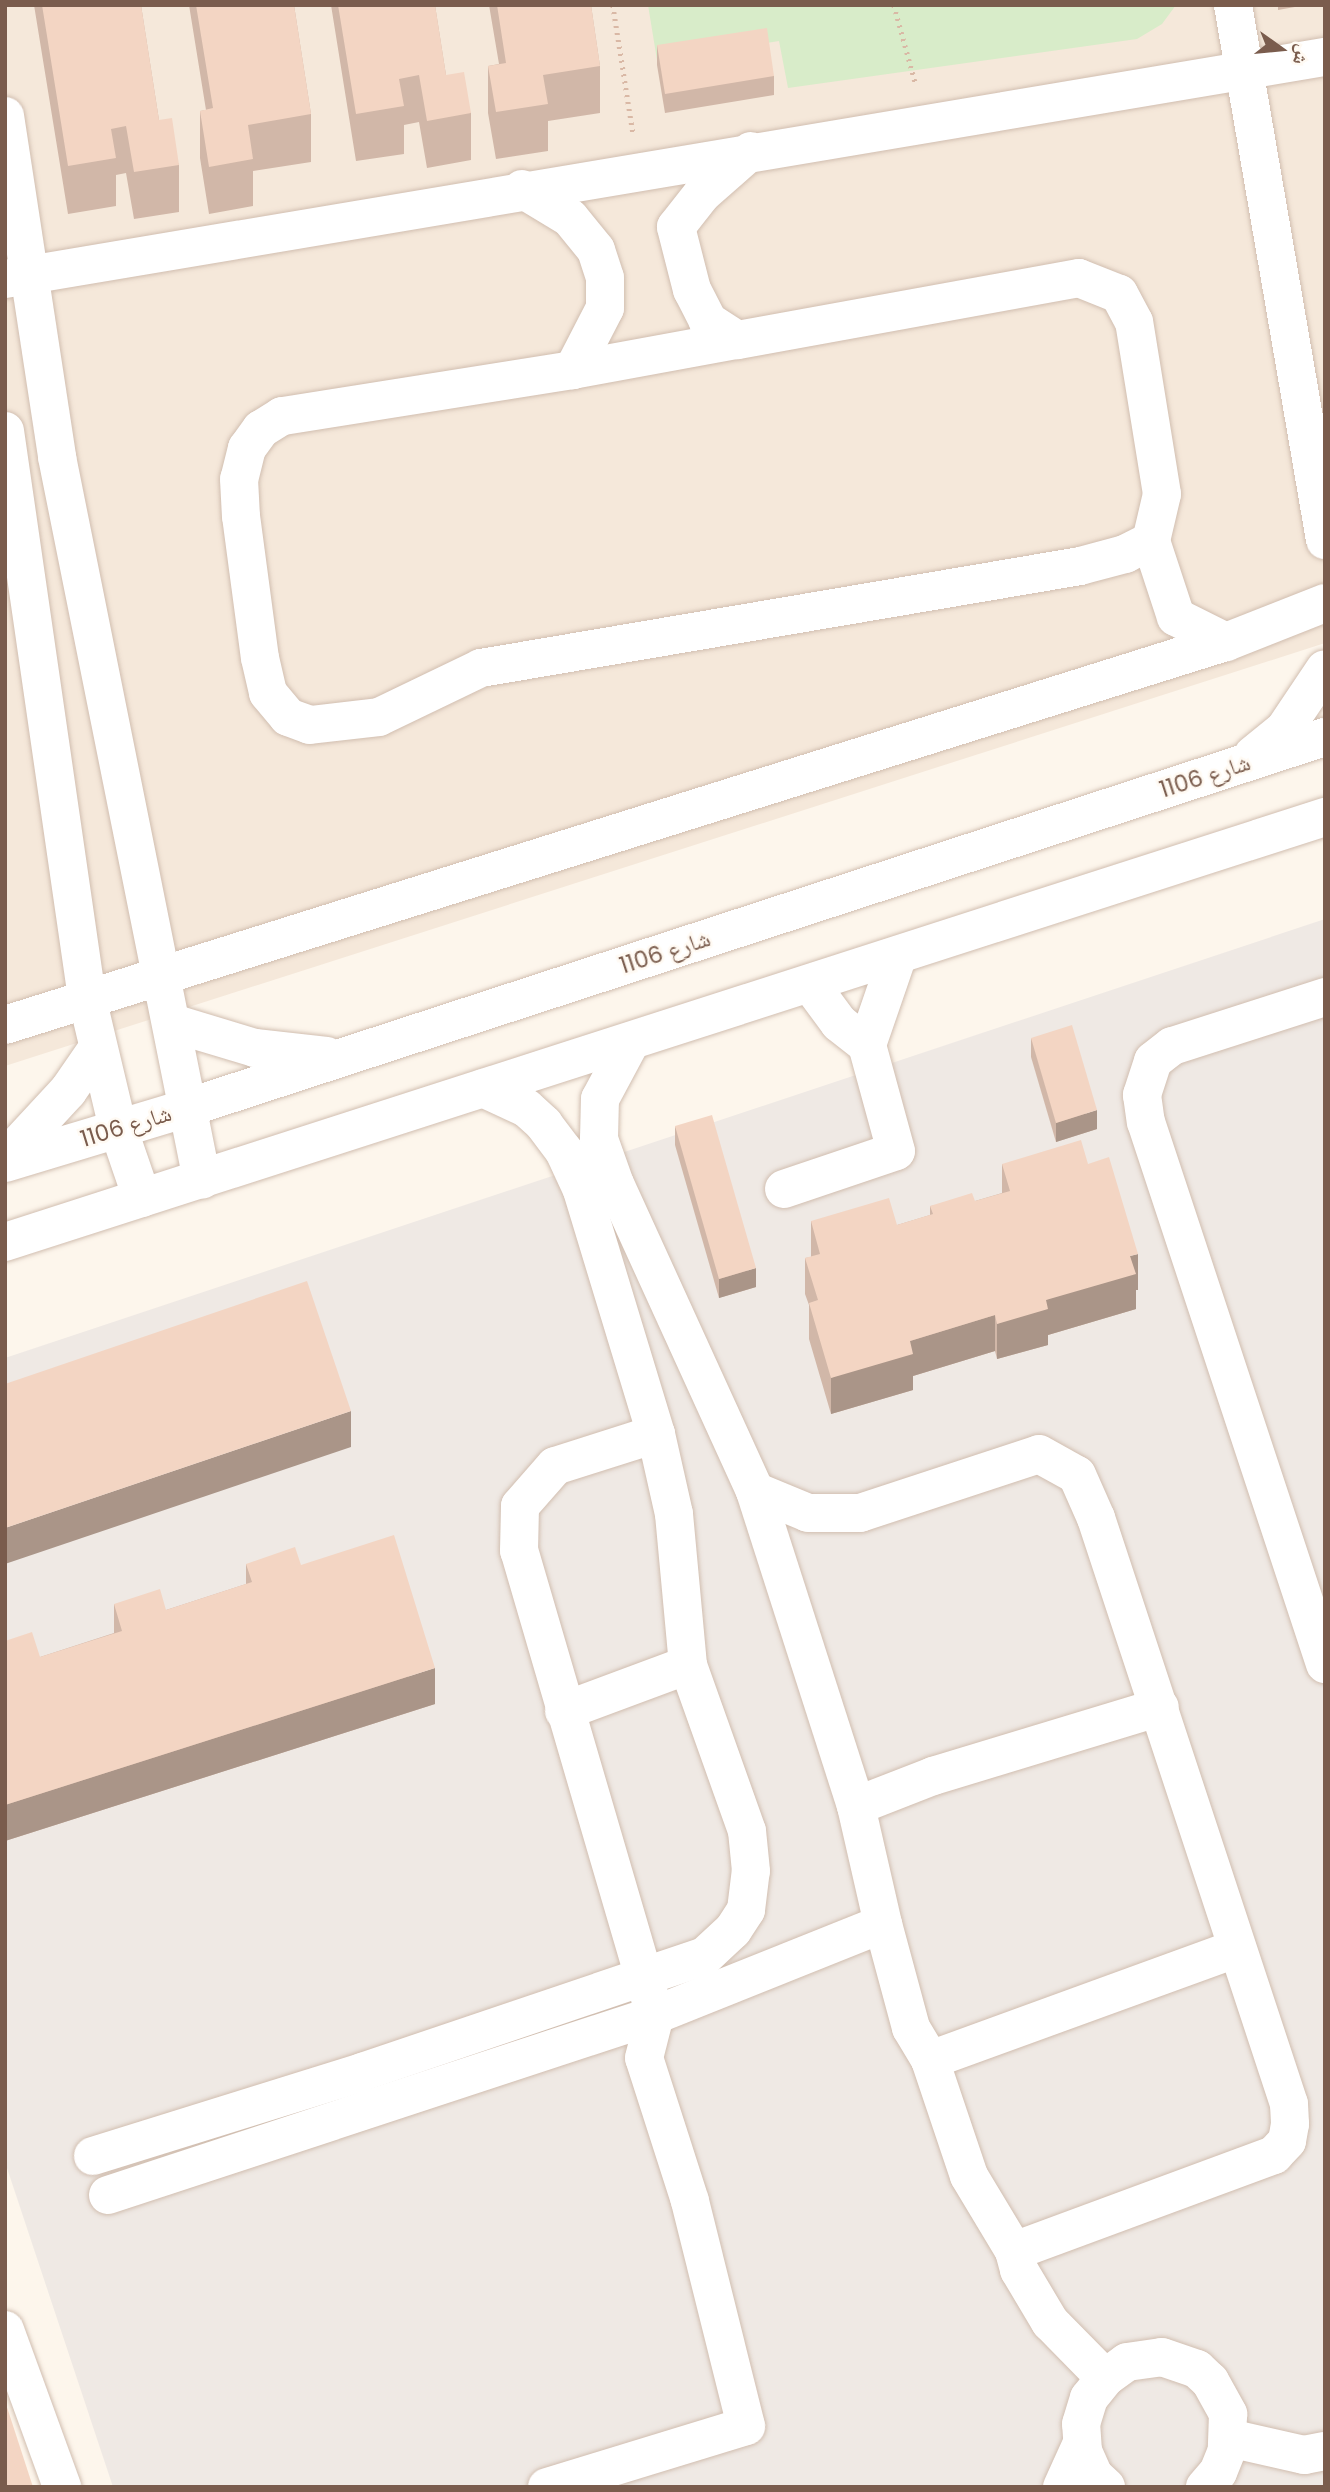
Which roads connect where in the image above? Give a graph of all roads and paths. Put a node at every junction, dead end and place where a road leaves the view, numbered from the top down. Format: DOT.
graph roads {
  1 [pos="613,5"];
  2 [pos="894,5"];
  3 [pos="1233,5"];
  4 [pos="1325,57"];
  5 [pos="1243,70"];
  6 [pos="5,116"];
  7 [pos="921,123"];
  8 [pos="751,151"];
  9 [pos="639,171"];
  10 [pos="522,190"];
  11 [pos="18,277"];
  12 [pos="737,340"];
  13 [pos="573,370"];
  14 [pos="5,430"];
  15 [pos="1325,540"];
  16 [pos="1151,541"];
  17 [pos="1325,603"];
  18 [pos="1226,642"];
  19 [pos="1325,669"];
  20 [pos="1325,737"];
  21 [pos="1243,764"];
  22 [pos="1325,817"];
  23 [pos="898,955"];
  24 [pos="163,976"];
  25 [pos="811,985"];
  26 [pos="1325,997"];
  27 [pos="87,998"];
  28 [pos="172,1023"];
  29 [pos="5,1025"];
  30 [pos="629,1042"];
  31 [pos="867,1045"];
  32 [pos="97,1049"];
  33 [pos="342,1057"];
  34 [pos="483,1088"];
  35 [pos="187,1108"];
  36 [pos="118,1128"];
  37 [pos="5,1161"];
  38 [pos="202,1180"];
  39 [pos="784,1189"];
  40 [pos="142,1198"];
  41 [pos="5,1242"];
  42 [pos="656,1434"];
  43 [pos="755,1491"];
  44 [pos="1325,1664"];
  45 [pos="688,1665"];
  46 [pos="1160,1707"];
  47 [pos="564,1711"];
  48 [pos="856,1806"];
  49 [pos="883,1924"];
  50 [pos="1235,1950"];
  51 [pos="644,1977"];
  52 [pos="655,2015"];
  53 [pos="930,2060"];
  54 [pos="93,2156"];
  55 [pos="108,2194"];
  56 [pos="1014,2251"];
  57 [pos="5,2330"];
  58 [pos="1105,2378"];
  59 [pos="1229,2438"];
  60 [pos="1082,2443"];
  61 [pos="1325,2451"];
  62 [pos="1211,2483"];
  63 [pos="62,2487"];
  64 [pos="547,2487"];
  65 [pos="1062,2487"];
  66 [pos="1106,2487"];
  1 -- 9 [label="path"];
  2 -- 7 [label="path"];
  3 -- 5 [label="street"];
  4 -- 5 [label="street"];
  5 -- 7 [label="street"];
  5 -- 15 [label="street"];
  6 -- 11 [label="street"];
  7 -- 8 [label="street"];
  8 -- 9 [label="street"];
  8 -- 12 [label="street"];
  9 -- 10 [label="street"];
  10 -- 11 [label="street"];
  10 -- 13 [label="street"];
  11 -- 24 [label="street"];
  12 -- 13 [label="street"];
  12 -- 16 [label="street"];
  13 -- 16 [label="street"];
  14 -- 27 [label="street"];
  16 -- 18 [label="street"];
  17 -- 18 [label="street"];
  18 -- 24 [label="street"];
  19 -- 21 [label="street"];
  20 -- 21 [label="street, شارع 1106"];
  21 -- 33 [label="street, شارع 1106"];
  22 -- 23 [label="street"];
  23 -- 25 [label="street"];
  23 -- 31 [label="street"];
  24 -- 27 [label="street"];
  24 -- 28 [label="street"];
  25 -- 30 [label="street"];
  25 -- 31 [label="street"];
  26 -- 44 [label="street"];
  27 -- 29 [label="street"];
  27 -- 32 [label="street"];
  28 -- 33 [label="street"];
  28 -- 35 [label="street"];
  30 -- 34 [label="street"];
  30 -- 43 [label="street"];
  31 -- 39 [label="street"];
  32 -- 36 [label="street"];
  32 -- 37 [label="street"];
  33 -- 35 [label="street, شارع 1106"];
  34 -- 38 [label="street"];
  34 -- 42 [label="street"];
  35 -- 36 [label="street, شارع 1106"];
  35 -- 38 [label="street"];
  36 -- 37 [label="street, شارع 1106"];
  36 -- 40 [label="street"];
  38 -- 40 [label="street"];
  40 -- 41 [label="street"];
  42 -- 45 [label="street"];
  42 -- 47 [label="street"];
  43 -- 46 [label="street"];
  43 -- 48 [label="street"];
  45 -- 47 [label="street"];
  45 -- 51 [label="street"];
  46 -- 48 [label="street"];
  46 -- 50 [label="street"];
  47 -- 51 [label="street"];
  48 -- 49 [label="street"];
  49 -- 52 [label="street"];
  49 -- 53 [label="street"];
  50 -- 53 [label="street"];
  50 -- 56 [label="street"];
  51 -- 52 [label="street"];
  51 -- 54 [label="street"];
  52 -- 55 [label="street"];
  52 -- 64 [label="street"];
  53 -- 56 [label="street"];
  56 -- 58 [label="street"];
  57 -- 63 [label="street"];
  58 -- 59 [label="street"];
  58 -- 60 [label="street"];
  59 -- 61 [label="street"];
  59 -- 62 [label="street"];
  60 -- 65 [label="street"];
  60 -- 66 [label="street"];
}
